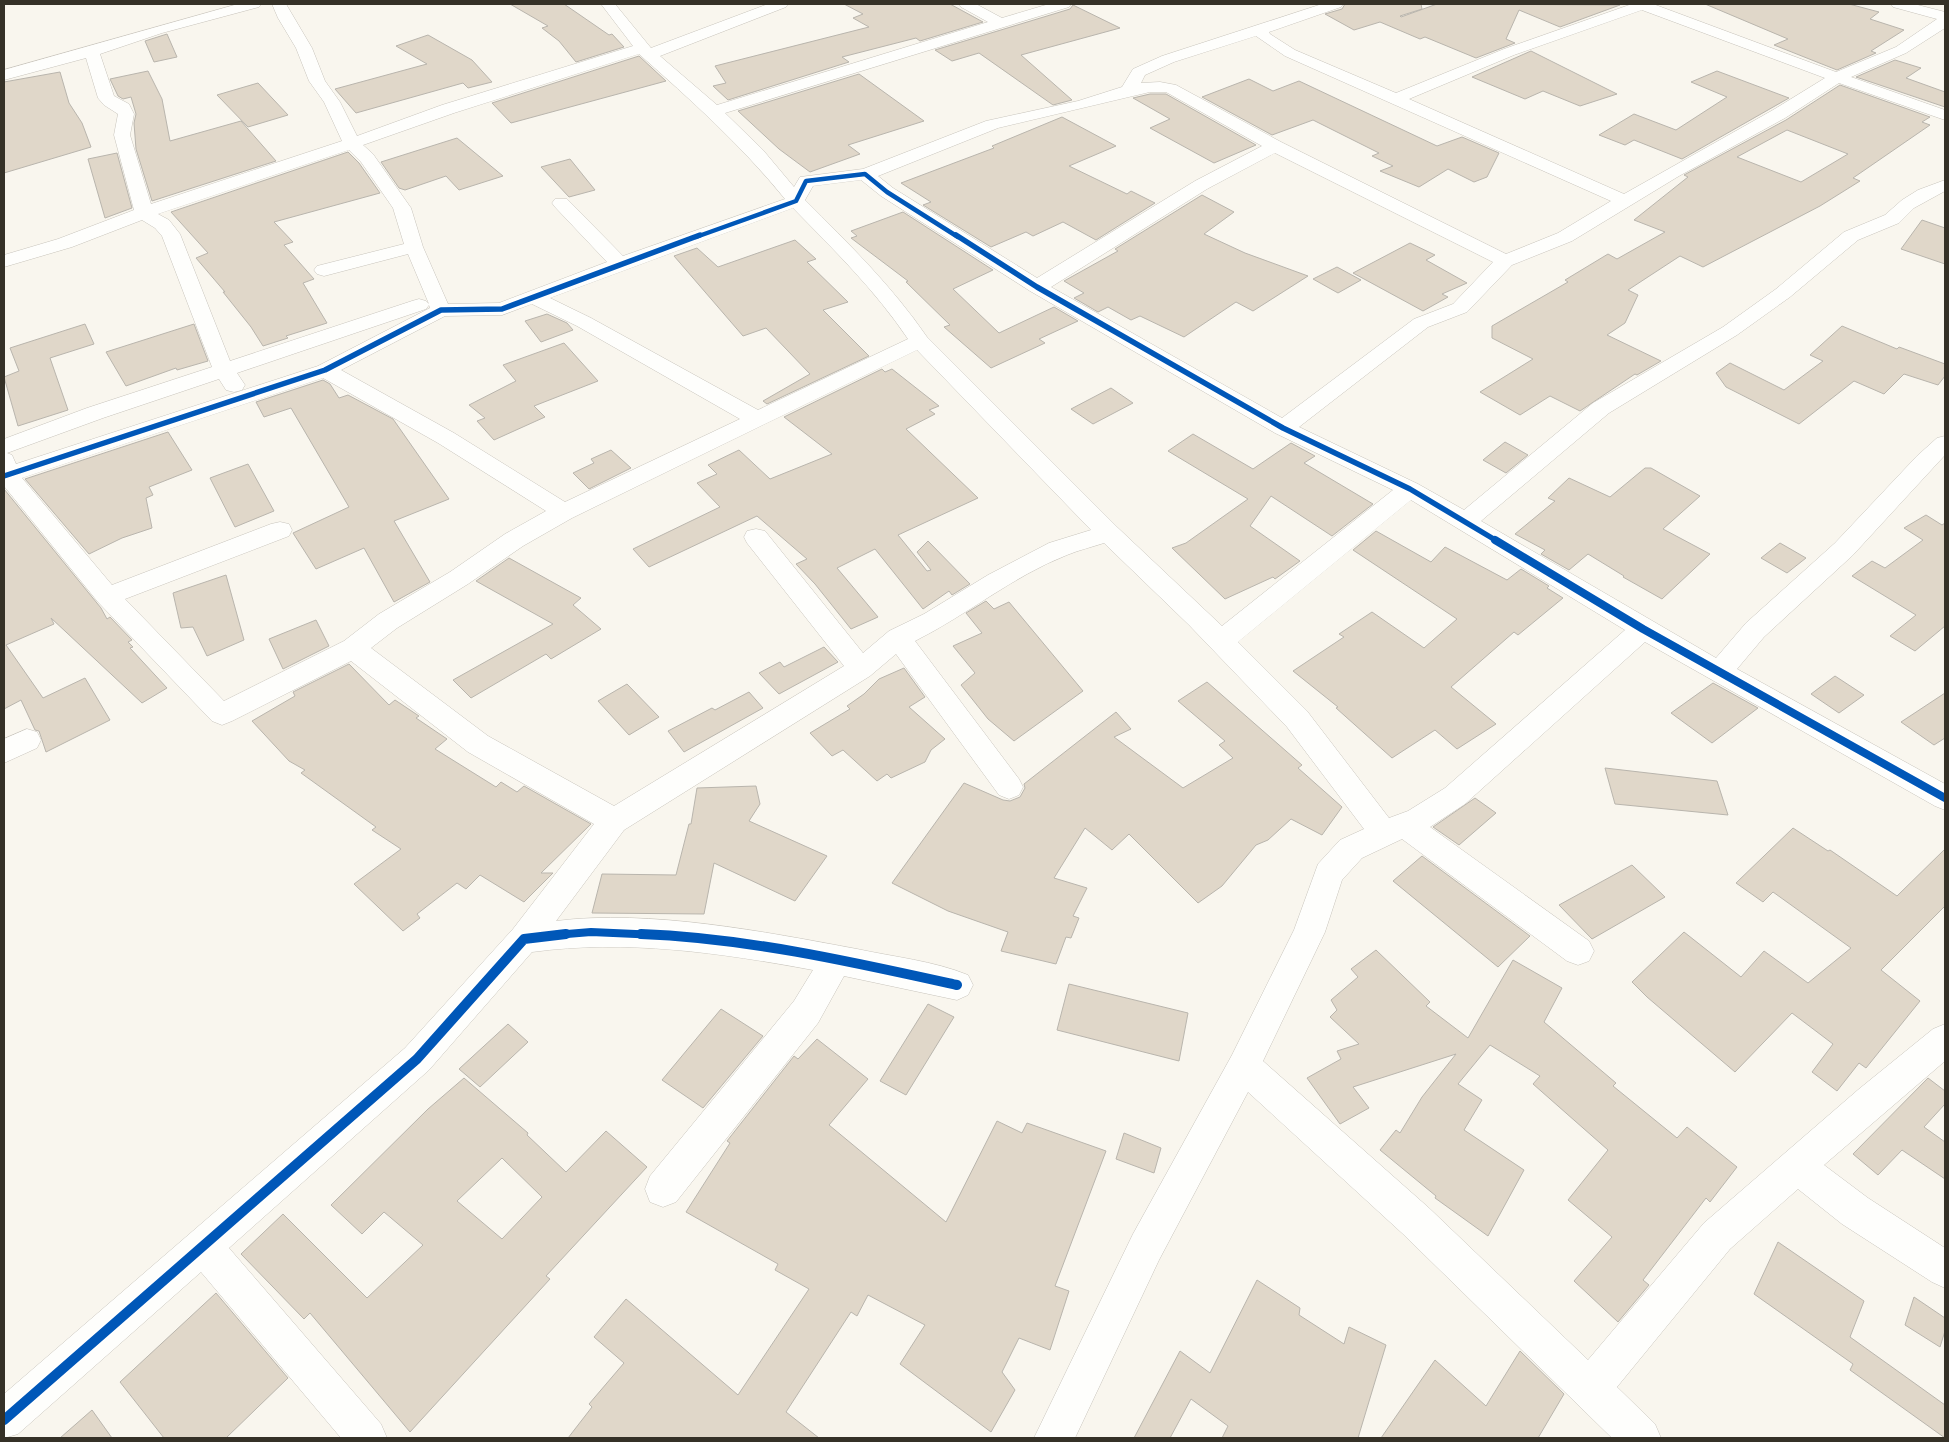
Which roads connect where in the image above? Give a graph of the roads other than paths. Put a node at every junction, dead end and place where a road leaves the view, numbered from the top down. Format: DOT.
graph roads {
  1 [pos="254,4"];
  2 [pos="279,4"];
  3 [pos="608,4"];
  4 [pos="780,4"];
  5 [pos="966,4"];
  6 [pos="1064,4"];
  7 [pos="1336,4"];
  8 [pos="1642,4"];
  9 [pos="1898,4"];
  10 [pos="1945,17"];
  11 [pos="1945,21"];
  12 [pos="1000,23"];
  13 [pos="1261,30"];
  14 [pos="646,51"];
  15 [pos="92,52"];
  16 [pos="4,75"];
  17 [pos="1838,77"];
  18 [pos="1129,90"];
  19 [pos="1394,100"];
  20 [pos="714,111"];
  21 [pos="1945,115"];
  22 [pos="352,143"];
  23 [pos="1275,146"];
  24 [pos="865,174"];
  25 [pos="1945,185"];
  26 [pos="796,201"];
  27 [pos="1626,201"];
  28 [pos="561,203"];
  29 [pos="144,212"];
  30 [pos="414,247"];
  31 [pos="4,261"];
  32 [pos="1505,261"];
  33 [pos="620,264"];
  34 [pos="324,270"];
  35 [pos="1037,287"];
  36 [pos="535,298"];
  37 [pos="439,304"];
  38 [pos="920,341"];
  39 [pos="325,370"];
  40 [pos="225,371"];
  41 [pos="241,397"];
  42 [pos="759,420"];
  43 [pos="1284,428"];
  44 [pos="1945,443"];
  45 [pos="4,447"];
  46 [pos="5,470"];
  47 [pos="1410,490"];
  48 [pos="564,512"];
  49 [pos="1465,522"];
  50 [pos="280,530"];
  51 [pos="1108,533"];
  52 [pos="756,537"];
  53 [pos="107,596"];
  54 [pos="1643,629"];
  55 [pos="898,638"];
  56 [pos="1220,642"];
  57 [pos="353,648"];
  58 [pos="861,669"];
  59 [pos="1719,672"];
  60 [pos="1009,787"];
  61 [pos="1945,798"];
  62 [pos="614,822"];
  63 [pos="1394,829"];
  64 [pos="524,939"];
  65 [pos="1578,951"];
  66 [pos="837,958"];
  67 [pos="957,986"];
  68 [pos="1945,1040"];
  69 [pos="1244,1066"];
  70 [pos="1797,1166"];
  71 [pos="663,1189"];
  72 [pos="203,1246"];
  73 [pos="1945,1269"];
  74 [pos="1589,1390"];
  75 [pos="4,1420"];
  76 [pos="367,1438"];
  77 [pos="1054,1438"];
  78 [pos="1641,1438"];
  1 -- 15 [label="street"];
  2 -- 22 [label="street"];
  3 -- 14 [label="street"];
  4 -- 14 [label="street"];
  5 -- 12 [label="street"];
  6 -- 12 [label="street"];
  7 -- 13 [label="street"];
  8 -- 17 [label="street"];
  8 -- 19 [label="street"];
  9 -- 10 [label="street"];
  11 -- 17 [label="street"];
  12 -- 20 [label="street"];
  13 -- 18 [label="street"];
  13 -- 19 [label="street"];
  14 -- 20 [label="street"];
  14 -- 22 [label="street"];
  15 -- 16 [label="street"];
  15 -- 29 [label="street"];
  17 -- 21 [label="street"];
  17 -- 27 [label="street"];
  18 -- 23 [label="street"];
  18 -- 24 [label="street"];
  19 -- 27 [label="street"];
  20 -- 26 [label="street"];
  22 -- 29 [label="street"];
  22 -- 30 [label="street"];
  23 -- 32 [label="street"];
  23 -- 35 [label="street"];
  24 -- 26 [label="street"];
  24 -- 35 [label="street"];
  25 -- 49 [label="street"];
  26 -- 33 [label="street"];
  26 -- 38 [label="street"];
  27 -- 32 [label="street"];
  28 -- 33 [label="street"];
  29 -- 31 [label="street"];
  29 -- 40 [label="street"];
  30 -- 34 [label="street"];
  30 -- 37 [label="street"];
  32 -- 43 [label="street"];
  33 -- 36 [label="street"];
  35 -- 43 [label="street"];
  36 -- 37 [label="street"];
  36 -- 42 [label="street"];
  37 -- 39 [label="street"];
  37 -- 40 [label="street"];
  38 -- 42 [label="street"];
  38 -- 51 [label="street"];
  39 -- 41 [label="street"];
  39 -- 48 [label="street"];
  40 -- 41 [label="street"];
  40 -- 45 [label="street"];
  41 -- 46 [label="street"];
  42 -- 48 [label="street"];
  43 -- 47 [label="street"];
  44 -- 59 [label="street"];
  46 -- 53 [label="street"];
  47 -- 49 [label="street"];
  47 -- 56 [label="street"];
  48 -- 57 [label="street"];
  49 -- 54 [label="street"];
  50 -- 53 [label="street"];
  51 -- 55 [label="street"];
  51 -- 56 [label="street"];
  52 -- 58 [label="street"];
  53 -- 57 [label="street"];
  54 -- 59 [label="street"];
  54 -- 63 [label="street"];
  55 -- 58 [label="street"];
  55 -- 60 [label="street"];
  56 -- 63 [label="street"];
  57 -- 62 [label="street"];
  58 -- 62 [label="street"];
  59 -- 61 [label="street"];
  62 -- 64 [label="street"];
  63 -- 65 [label="street"];
  63 -- 69 [label="street"];
  64 -- 66 [label="street"];
  64 -- 72 [label="street"];
  66 -- 67 [label="street"];
  66 -- 71 [label="street"];
  68 -- 70 [label="street"];
  69 -- 74 [label="street"];
  69 -- 77 [label="street"];
  70 -- 73 [label="street"];
  70 -- 74 [label="street"];
  72 -- 75 [label="street"];
  72 -- 76 [label="street"];
  74 -- 78 [label="street"];
}
